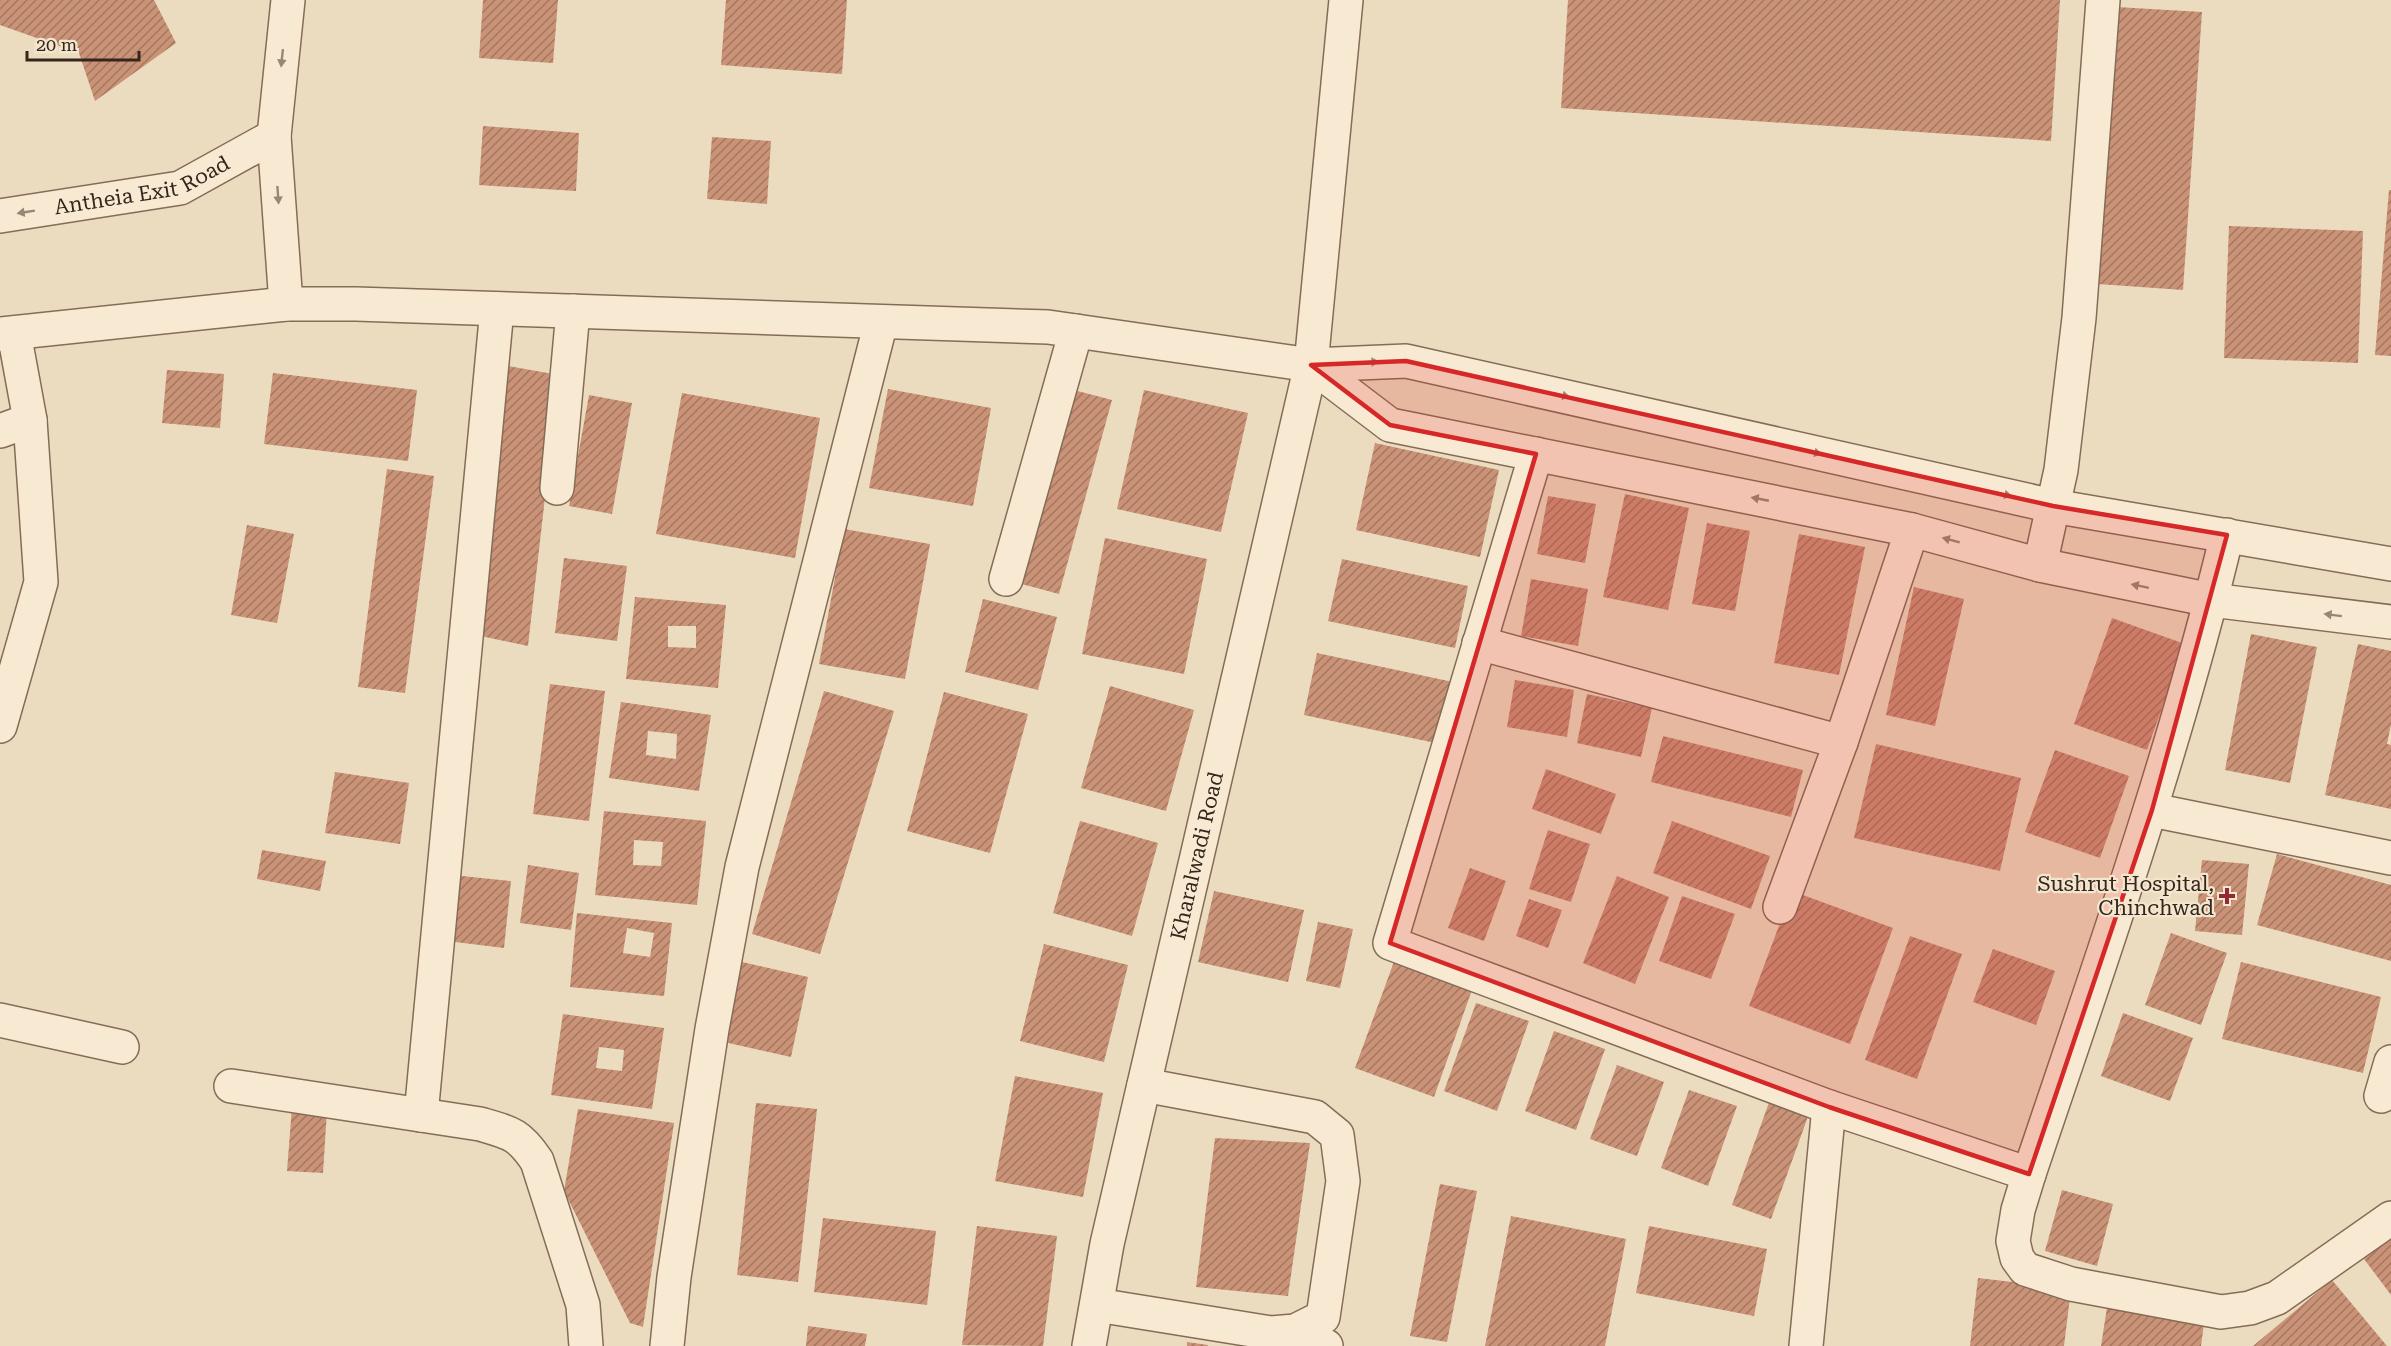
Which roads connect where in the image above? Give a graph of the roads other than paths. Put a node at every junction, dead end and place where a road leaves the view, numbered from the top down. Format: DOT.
graph roads {
  1 [pos="288,0"];
  2 [pos="1346,0"];
  3 [pos="2103,0"];
  4 [pos="274,136"];
  5 [pos="0,216"];
  6 [pos="286,304"];
  7 [pos="497,309"];
  8 [pos="573,311"];
  9 [pos="880,322"];
  10 [pos="1076,331"];
  11 [pos="7,333"];
  12 [pos="1311,365"];
  13 [pos="15,426"];
  14 [pos="1536,454"];
  15 [pos="557,488"];
  16 [pos="2054,506"];
  17 [pos="1912,530"];
  18 [pos="2227,535"];
  19 [pos="2391,564"];
  20 [pos="2040,565"];
  21 [pos="1006,579"];
  22 [pos="2211,600"];
  23 [pos="2391,622"];
  24 [pos="1479,643"];
  25 [pos="0,726"];
  26 [pos="1841,742"];
  27 [pos="2152,810"];
  28 [pos="2391,858"];
  29 [pos="1780,907"];
  30 [pos="0,1020"];
  31 [pos="122,1047"];
  32 [pos="2391,1062"];
  33 [pos="1144,1084"];
  34 [pos="231,1086"];
  35 [pos="2381,1096"];
  36 [pos="1829,1107"];
  37 [pos="421,1115"];
  38 [pos="2029,1174"];
  39 [pos="2391,1218"];
  40 [pos="1097,1305"];
  41 [pos="1295,1331"];
  42 [pos="586,1346"];
  43 [pos="668,1346"];
  44 [pos="1089,1346"];
  45 [pos="1326,1346"];
  46 [pos="1806,1346"];
  1 -- 4 [label="street, one-way"];
  2 -- 12 [label="street, Kharalwadi Road"];
  3 -- 16 [label="street"];
  4 -- 5 [label="street, Antheia Exit Road, one-way"];
  4 -- 6 [label="street, one-way"];
  6 -- 7 [label="street"];
  6 -- 11 [label="street"];
  7 -- 8 [label="street"];
  7 -- 37 [label="street"];
  8 -- 9 [label="street"];
  8 -- 15 [label="street"];
  9 -- 10 [label="street"];
  9 -- 43 [label="street"];
  10 -- 12 [label="street"];
  10 -- 21 [label="street"];
  11 -- 13 [label="street"];
  12 -- 14 [label="street"];
  12 -- 16 [label="street, one-way"];
  12 -- 33 [label="street, Kharalwadi Road"];
  13 -- 25 [label="street"];
  17 -- 14 [label="street, one-way"];
  14 -- 24 [label="street"];
  16 -- 18 [label="street"];
  16 -- 20 [label="street"];
  20 -- 17 [label="street, one-way"];
  17 -- 26 [label="street"];
  18 -- 19 [label="street"];
  18 -- 22 [label="street"];
  22 -- 20 [label="street, one-way"];
  23 -- 22 [label="street, one-way"];
  22 -- 27 [label="street"];
  24 -- 26 [label="street"];
  24 -- 36 [label="street"];
  26 -- 29 [label="street"];
  27 -- 28 [label="street"];
  27 -- 38 [label="street"];
  30 -- 31 [label="street"];
  32 -- 35 [label="street"];
  33 -- 40 [label="street, Kharalwadi Road"];
  33 -- 41 [label="street"];
  34 -- 37 [label="street"];
  36 -- 38 [label="street"];
  36 -- 46 [label="street"];
  37 -- 42 [label="street"];
  38 -- 39 [label="street"];
  40 -- 41 [label="street"];
  40 -- 44 [label="street, Kharalwadi Road"];
  41 -- 45 [label="street"];
}
